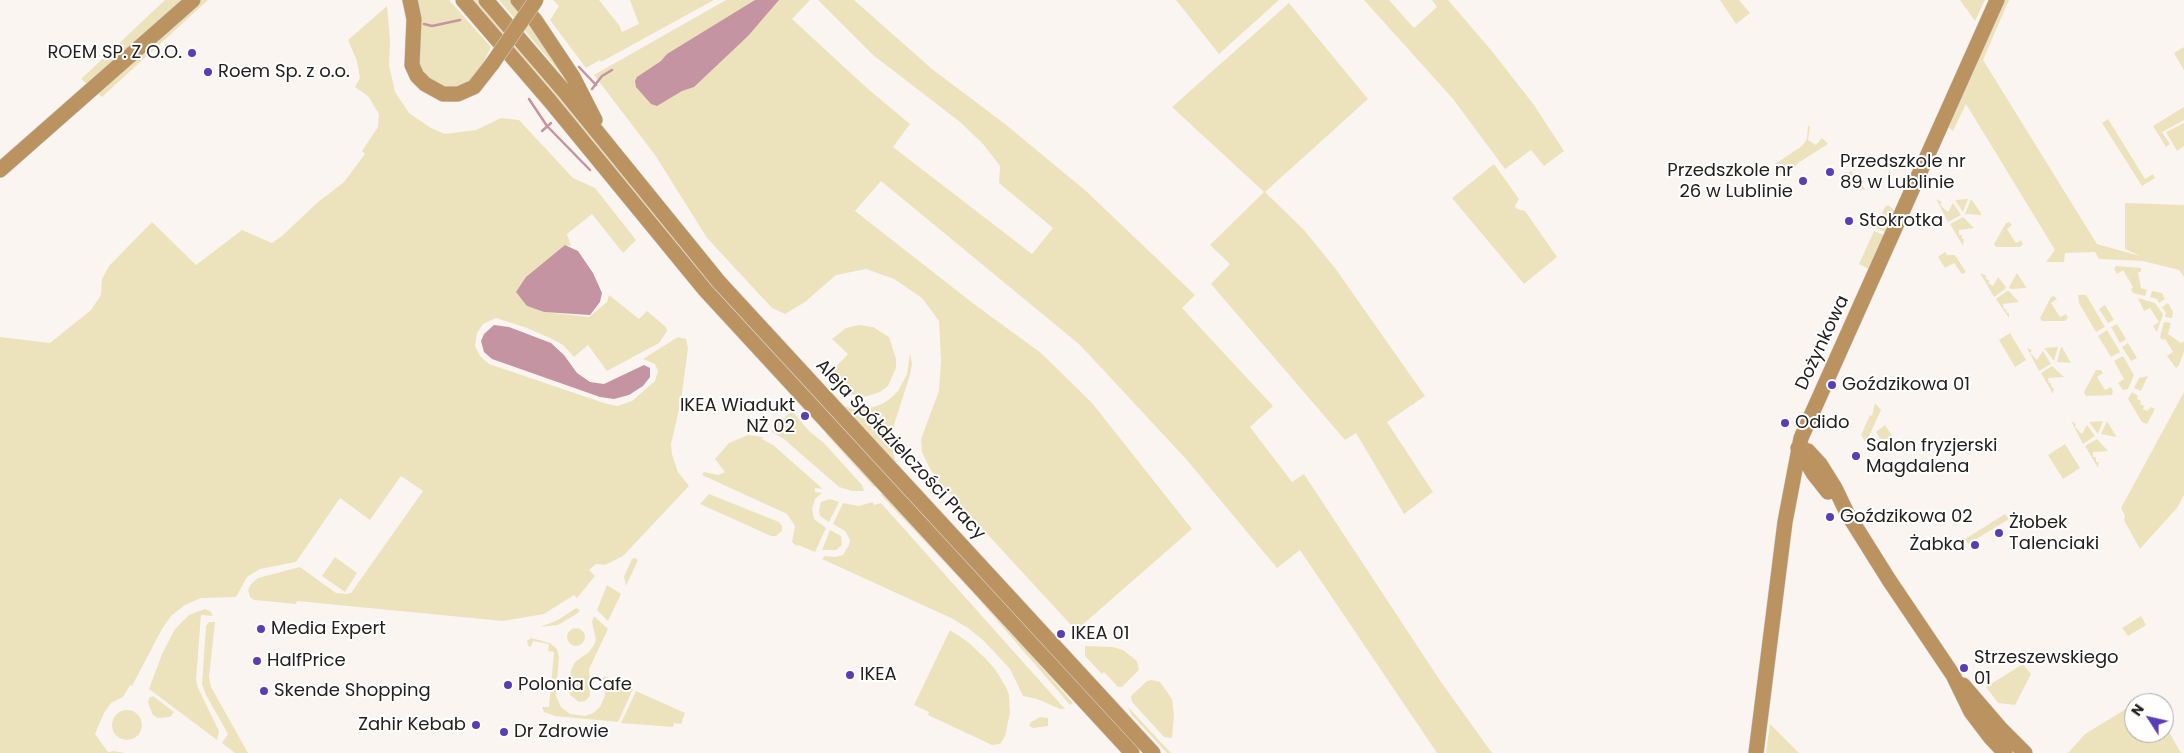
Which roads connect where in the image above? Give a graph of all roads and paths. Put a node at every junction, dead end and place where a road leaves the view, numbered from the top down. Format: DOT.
graph roads {
  1 [pos="193,0"];
  2 [pos="410,0"];
  3 [pos="463,0"];
  4 [pos="486,0"];
  5 [pos="518,0"];
  6 [pos="536,0"];
  7 [pos="1997,0"];
  8 [pos="605,142"];
  9 [pos="0,170"];
  10 [pos="1798,448"];
  11 [pos="1813,473"];
  12 [pos="1792,475"];
  13 [pos="1847,513"];
  14 [pos="1953,675"];
  15 [pos="1132,753"];
  16 [pos="1154,753"];
  17 [pos="1756,753"];
  18 [pos="2005,753"];
  19 [pos="2025,753"];
  1 -- 9 [label="main road"];
  2 -- 6 [label="main road, bridge"];
  3 -- 15 [label="main road, Aleja Spółdzielczości Pracy"];
  4 -- 8 [label="main road"];
  5 -- 8 [label="main road"];
  7 -- 10 [label="main road, Dożynkowa"];
  8 -- 16 [label="main road, Aleja Spółdzielczości Pracy"];
  10 -- 11 [label="main road"];
  10 -- 12 [label="main road, Dożynkowa"];
  10 -- 13 [label="main road"];
  11 -- 12 [label="main road"];
  11 -- 13 [label="main road"];
  12 -- 17 [label="main road, Dożynkowa"];
  13 -- 14 [label="main road"];
  14 -- 18 [label="main road"];
  14 -- 19 [label="main road"];
}
